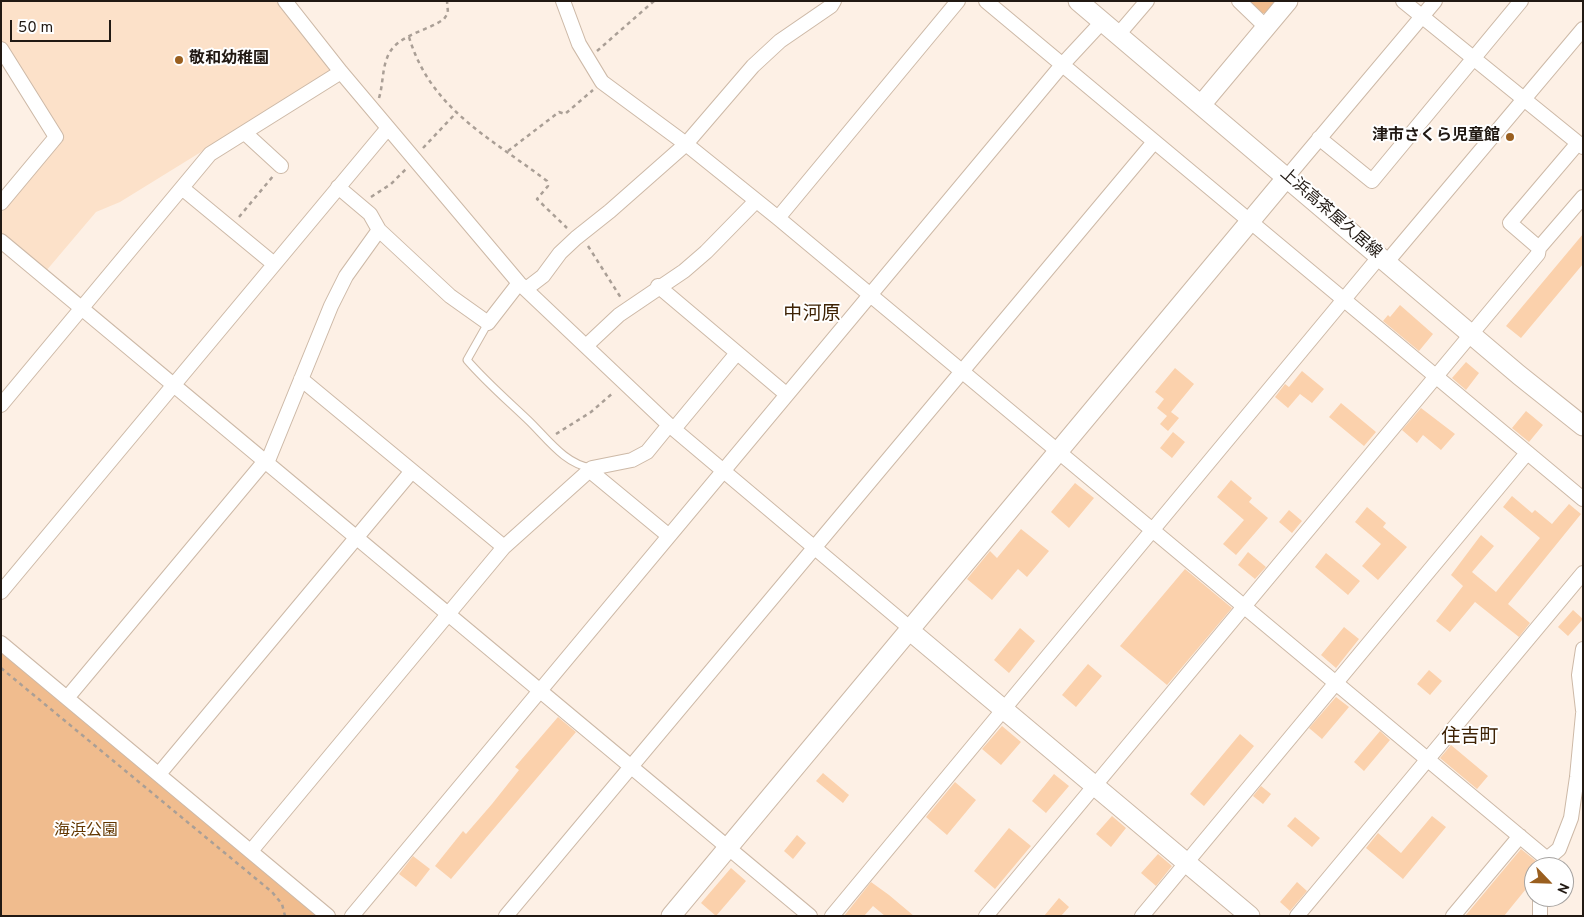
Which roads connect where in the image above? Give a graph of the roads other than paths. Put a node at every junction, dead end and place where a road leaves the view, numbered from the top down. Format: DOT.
graph roads {
  1 [pos="285,1"];
  2 [pos="563,1"];
  3 [pos="834,1"];
  4 [pos="958,1"];
  5 [pos="986,1"];
  6 [pos="1078,1"];
  7 [pos="1147,1"];
  8 [pos="1239,1"];
  9 [pos="1288,1"];
  10 [pos="1403,1"];
  11 [pos="1435,1"];
  12 [pos="1521,1"];
  13 [pos="1422,17"];
  14 [pos="1101,23"];
  15 [pos="1266,27"];
  16 [pos="1583,29"];
  17 [pos="1117,36"];
  18 [pos="1,50"];
  19 [pos="1473,58"];
  20 [pos="1062,65"];
  21 [pos="341,72"];
  22 [pos="1524,98"];
  23 [pos="1201,105"];
  24 [pos="388,128"];
  25 [pos="1583,128"];
  26 [pos="245,133"];
  27 [pos="1319,138"];
  28 [pos="1154,142"];
  29 [pos="1578,143"];
  30 [pos="686,144"];
  31 [pos="281,166"];
  32 [pos="1287,177"];
  33 [pos="338,187"];
  34 [pos="182,188"];
  35 [pos="1583,196"];
  36 [pos="758,202"];
  37 [pos="1,203"];
  38 [pos="778,218"];
  39 [pos="1250,222"];
  40 [pos="379,230"];
  41 [pos="1,241"];
  42 [pos="1539,248"];
  43 [pos="1383,260"];
  44 [pos="274,264"];
  45 [pos="522,286"];
  46 [pos="658,286"];
  47 [pos="869,294"];
  48 [pos="1344,300"];
  49 [pos="82,308"];
  50 [pos="488,323"];
  51 [pos="1470,333"];
  52 [pos="586,346"];
  53 [pos="737,353"];
  54 [pos="962,371"];
  55 [pos="1435,377"];
  56 [pos="301,379"];
  57 [pos="174,385"];
  58 [pos="786,394"];
  59 [pos="1,405"];
  60 [pos="1583,426"];
  61 [pos="671,427"];
  62 [pos="1058,452"];
  63 [pos="1527,453"];
  64 [pos="266,462"];
  65 [pos="591,469"];
  66 [pos="723,470"];
  67 [pos="412,471"];
  68 [pos="1583,499"];
  69 [pos="1153,530"];
  70 [pos="357,536"];
  71 [pos="668,536"];
  72 [pos="504,547"];
  73 [pos="813,547"];
  74 [pos="1583,573"];
  75 [pos="1,592"];
  76 [pos="1245,606"];
  77 [pos="448,613"];
  78 [pos="910,630"];
  79 [pos="1,643"];
  80 [pos="1583,649"];
  81 [pos="1336,682"];
  82 [pos="540,690"];
  83 [pos="67,698"];
  84 [pos="1004,709"];
  85 [pos="1583,710"];
  86 [pos="1583,714"];
  87 [pos="1427,759"];
  88 [pos="631,766"];
  89 [pos="158,774"];
  90 [pos="1095,786"];
  91 [pos="1520,836"];
  92 [pos="728,847"];
  93 [pos="251,851"];
  94 [pos="1539,857"];
  95 [pos="1551,857"];
  96 [pos="1186,862"];
  97 [pos="328,916"];
  98 [pos="352,916"];
  99 [pos="506,916"];
  100 [pos="671,916"];
  101 [pos="810,916"];
  102 [pos="832,916"];
  103 [pos="986,916"];
  104 [pos="1142,916"];
  105 [pos="1250,916"];
  106 [pos="1297,916"];
  107 [pos="1453,916"];
  1 -- 21 [label="street"];
  2 -- 30 [label="street"];
  3 -- 30 [label="street"];
  4 -- 38 [label="street"];
  5 -- 20 [label="street"];
  6 -- 14 [label="street, 上浜高茶屋久居線"];
  7 -- 17 [label="street"];
  8 -- 15 [label="street"];
  9 -- 15 [label="street"];
  10 -- 13 [label="street"];
  11 -- 13 [label="street"];
  12 -- 19 [label="street"];
  13 -- 19 [label="street"];
  13 -- 27 [label="street"];
  14 -- 17 [label="street, 上浜高茶屋久居線"];
  14 -- 20 [label="street"];
  15 -- 23 [label="street"];
  16 -- 22 [label="street"];
  17 -- 23 [label="street, 上浜高茶屋久居線"];
  18 -- 37 [label="street"];
  19 -- 22 [label="street"];
  19 -- 27 [label="street"];
  20 -- 28 [label="street"];
  20 -- 47 [label="street"];
  21 -- 24 [label="street"];
  21 -- 26 [label="street"];
  22 -- 29 [label="street"];
  22 -- 43 [label="street"];
  23 -- 32 [label="street, 上浜高茶屋久居線"];
  24 -- 33 [label="street"];
  24 -- 45 [label="street"];
  25 -- 29 [label="street"];
  26 -- 31 [label="street"];
  26 -- 34 [label="street"];
  27 -- 32 [label="street"];
  28 -- 39 [label="street"];
  28 -- 54 [label="street"];
  29 -- 42 [label="street"];
  30 -- 36 [label="street"];
  30 -- 45 [label="street"];
  32 -- 39 [label="street"];
  32 -- 43 [label="street, 上浜高茶屋久居線"];
  33 -- 40 [label="street"];
  33 -- 44 [label="street"];
  34 -- 44 [label="street"];
  34 -- 49 [label="street"];
  35 -- 42 [label="street"];
  36 -- 38 [label="street"];
  36 -- 46 [label="street"];
  38 -- 47 [label="street"];
  39 -- 48 [label="street"];
  39 -- 62 [label="street"];
  40 -- 50 [label="street"];
  40 -- 56 [label="street"];
  41 -- 49 [label="street"];
  42 -- 51 [label="street"];
  43 -- 48 [label="street"];
  43 -- 51 [label="street, 上浜高茶屋久居線"];
  44 -- 57 [label="street"];
  45 -- 50 [label="street"];
  45 -- 52 [label="street"];
  46 -- 52 [label="street"];
  46 -- 53 [label="street"];
  47 -- 54 [label="street"];
  47 -- 58 [label="street"];
  48 -- 55 [label="street"];
  48 -- 69 [label="street"];
  49 -- 57 [label="street"];
  49 -- 59 [label="street"];
  50 -- 65 [label="lane"];
  51 -- 55 [label="street"];
  51 -- 60 [label="street, 上浜高茶屋久居線"];
  52 -- 61 [label="street"];
  53 -- 58 [label="street"];
  53 -- 61 [label="street"];
  54 -- 62 [label="street"];
  54 -- 73 [label="street"];
  55 -- 63 [label="street"];
  55 -- 76 [label="street"];
  56 -- 64 [label="street"];
  56 -- 67 [label="street"];
  57 -- 64 [label="street"];
  57 -- 75 [label="street"];
  58 -- 66 [label="street"];
  61 -- 65 [label="street"];
  61 -- 66 [label="street"];
  62 -- 69 [label="street"];
  62 -- 78 [label="street"];
  63 -- 68 [label="street"];
  63 -- 81 [label="street"];
  64 -- 70 [label="street"];
  64 -- 83 [label="street"];
  65 -- 71 [label="street"];
  65 -- 72 [label="street"];
  66 -- 71 [label="street"];
  66 -- 73 [label="street"];
  67 -- 70 [label="street"];
  67 -- 72 [label="street"];
  69 -- 76 [label="street"];
  69 -- 84 [label="street"];
  70 -- 77 [label="street"];
  70 -- 89 [label="street"];
  71 -- 82 [label="street"];
  72 -- 77 [label="street"];
  73 -- 78 [label="street"];
  73 -- 88 [label="street"];
  74 -- 87 [label="street"];
  76 -- 81 [label="street"];
  76 -- 90 [label="street"];
  77 -- 82 [label="street"];
  77 -- 93 [label="street"];
  78 -- 84 [label="street"];
  78 -- 92 [label="street"];
  79 -- 83 [label="street"];
  80 -- 85 [label="street"];
  81 -- 87 [label="street"];
  81 -- 96 [label="street"];
  82 -- 88 [label="street"];
  82 -- 98 [label="street"];
  83 -- 89 [label="street"];
  84 -- 90 [label="street"];
  84 -- 102 [label="street"];
  86 -- 95 [label="street"];
  87 -- 91 [label="street"];
  87 -- 106 [label="street"];
  88 -- 92 [label="street"];
  88 -- 99 [label="street"];
  89 -- 93 [label="street"];
  90 -- 96 [label="street"];
  90 -- 103 [label="street"];
  91 -- 94 [label="street"];
  91 -- 107 [label="street"];
  92 -- 100 [label="street"];
  92 -- 101 [label="street"];
  93 -- 97 [label="street"];
  96 -- 104 [label="street"];
  96 -- 105 [label="street"];
}
